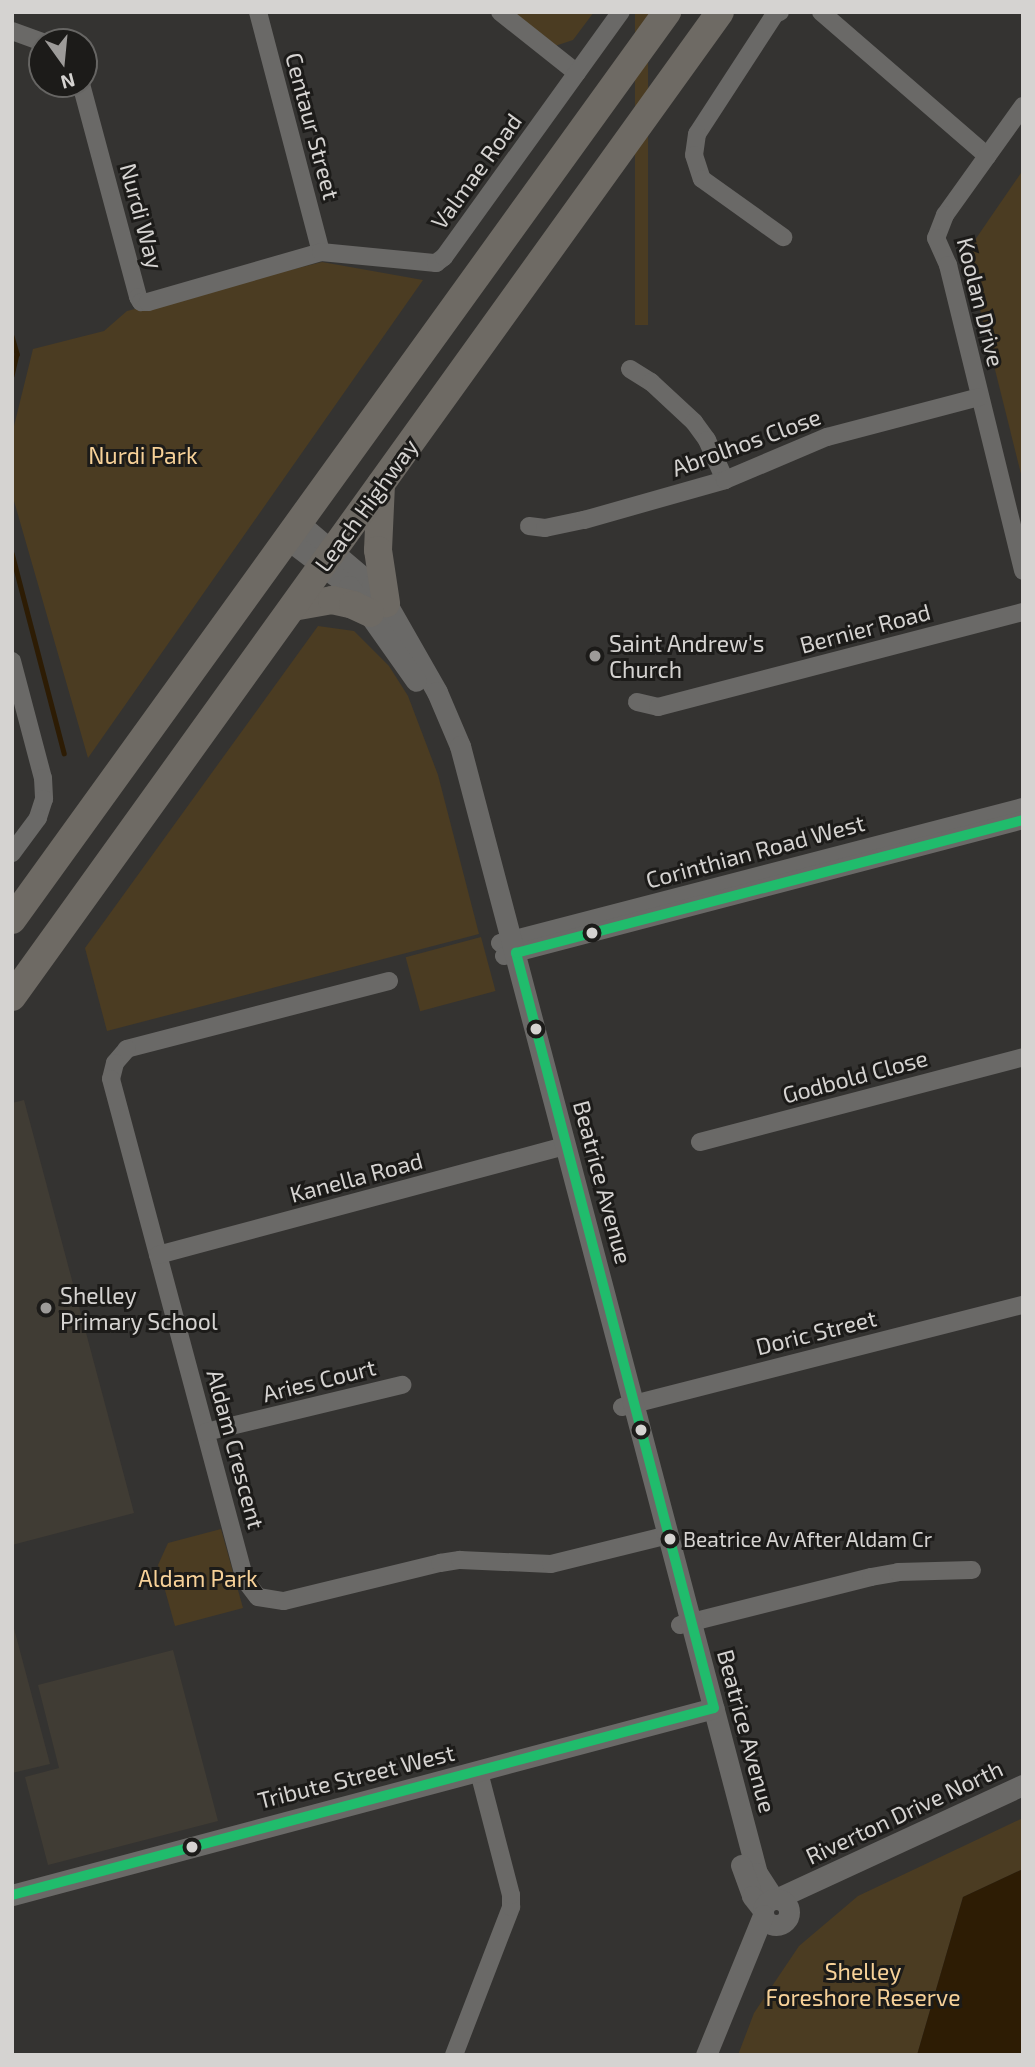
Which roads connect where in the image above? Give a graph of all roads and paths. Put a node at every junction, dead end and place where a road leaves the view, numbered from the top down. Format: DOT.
graph roads {
  1 [pos="258,12"];
  2 [pos="500,12"];
  3 [pos="621,12"];
  4 [pos="667,12"];
  5 [pos="720,12"];
  6 [pos="780,12"];
  7 [pos="821,12"];
  8 [pos="578,73"];
  9 [pos="85,98"];
  10 [pos="1023,106"];
  11 [pos="986,156"];
  12 [pos="783,237"];
  13 [pos="321,252"];
  14 [pos="629,369"];
  15 [pos="979,397"];
  16 [pos="725,480"];
  17 [pos="381,484"];
  18 [pos="529,526"];
  19 [pos="293,531"];
  20 [pos="328,558"];
  21 [pos="1023,571"];
  22 [pos="293,607"];
  23 [pos="378,608"];
  24 [pos="1023,612"];
  25 [pos="12,661"];
  26 [pos="637,702"];
  27 [pos="1023,807"];
  28 [pos="1023,820"];
  29 [pos="12,853"];
  30 [pos="12,920"];
  31 [pos="508,948"];
  32 [pos="389,981"];
  33 [pos="12,997"];
  34 [pos="1023,1057"];
  35 [pos="700,1142"];
  36 [pos="560,1147"];
  37 [pos="158,1255"];
  38 [pos="1023,1305"];
  39 [pos="402,1385"];
  40 [pos="629,1406"];
  41 [pos="206,1432"];
  42 [pos="662,1536"];
  43 [pos="972,1570"];
  44 [pos="685,1624"];
  45 [pos="707,1710"];
  46 [pos="480,1772"];
  47 [pos="1023,1785"];
  48 [pos="12,1895"];
  49 [pos="773,1910"];
  50 [pos="454,2055"];
  51 [pos="706,2055"];
  1 -- 13 [label="street, Centaur Street"];
  2 -- 8 [label="street"];
  3 -- 8 [label="street, Valmae Road"];
  4 -- 19 [label="highway, Leach Highway"];
  5 -- 17 [label="highway, Leach Highway"];
  6 -- 12 [label="street"];
  7 -- 11 [label="street"];
  8 -- 13 [label="street, Valmae Road"];
  9 -- 13 [label="street, Nurdi Way"];
  10 -- 11 [label="street, Koolan Drive"];
  11 -- 15 [label="street, Koolan Drive"];
  14 -- 16 [label="street"];
  15 -- 16 [label="street, Abrolhos Close"];
  15 -- 21 [label="street, Koolan Drive"];
  16 -- 18 [label="street, Abrolhos Close"];
  17 -- 20 [label="highway, Leach Highway"];
  17 -- 23 [label="highway"];
  19 -- 20 [label="street, Beatrice Avenue"];
  19 -- 30 [label="highway, Leach Highway"];
  20 -- 22 [label="highway, Leach Highway"];
  20 -- 23 [label="street, Beatrice Avenue"];
  22 -- 23 [label="highway"];
  22 -- 33 [label="highway, Leach Highway"];
  23 -- 31 [label="street, Beatrice Avenue"];
  24 -- 26 [label="street, Bernier Road"];
  25 -- 29 [label="street"];
  27 -- 31 [label="street, Corinthian Road West"];
  28 -- 31 [label="street, Corinthian Road West"];
  31 -- 36 [label="street, Beatrice Avenue"];
  32 -- 37 [label="street, Aldam Crescent"];
  34 -- 35 [label="street, Godbold Close"];
  36 -- 37 [label="street, Kanella Road"];
  36 -- 40 [label="street, Beatrice Avenue"];
  37 -- 41 [label="street, Aldam Crescent"];
  38 -- 40 [label="street, Doric Street"];
  39 -- 41 [label="street, Aries Court"];
  40 -- 42 [label="street, Beatrice Avenue"];
  41 -- 42 [label="street, Aldam Crescent"];
  42 -- 44 [label="street, Beatrice Avenue"];
  43 -- 44 [label="street"];
  44 -- 45 [label="street, Beatrice Avenue"];
  45 -- 46 [label="street, Tribute Street West"];
  45 -- 49 [label="street, Beatrice Avenue"];
  46 -- 48 [label="street, Tribute Street West"];
  46 -- 50 [label="street"];
  47 -- 49 [label="street, Riverton Drive North"];
  49 -- 51 [label="street, Riverton Drive North"];
}
